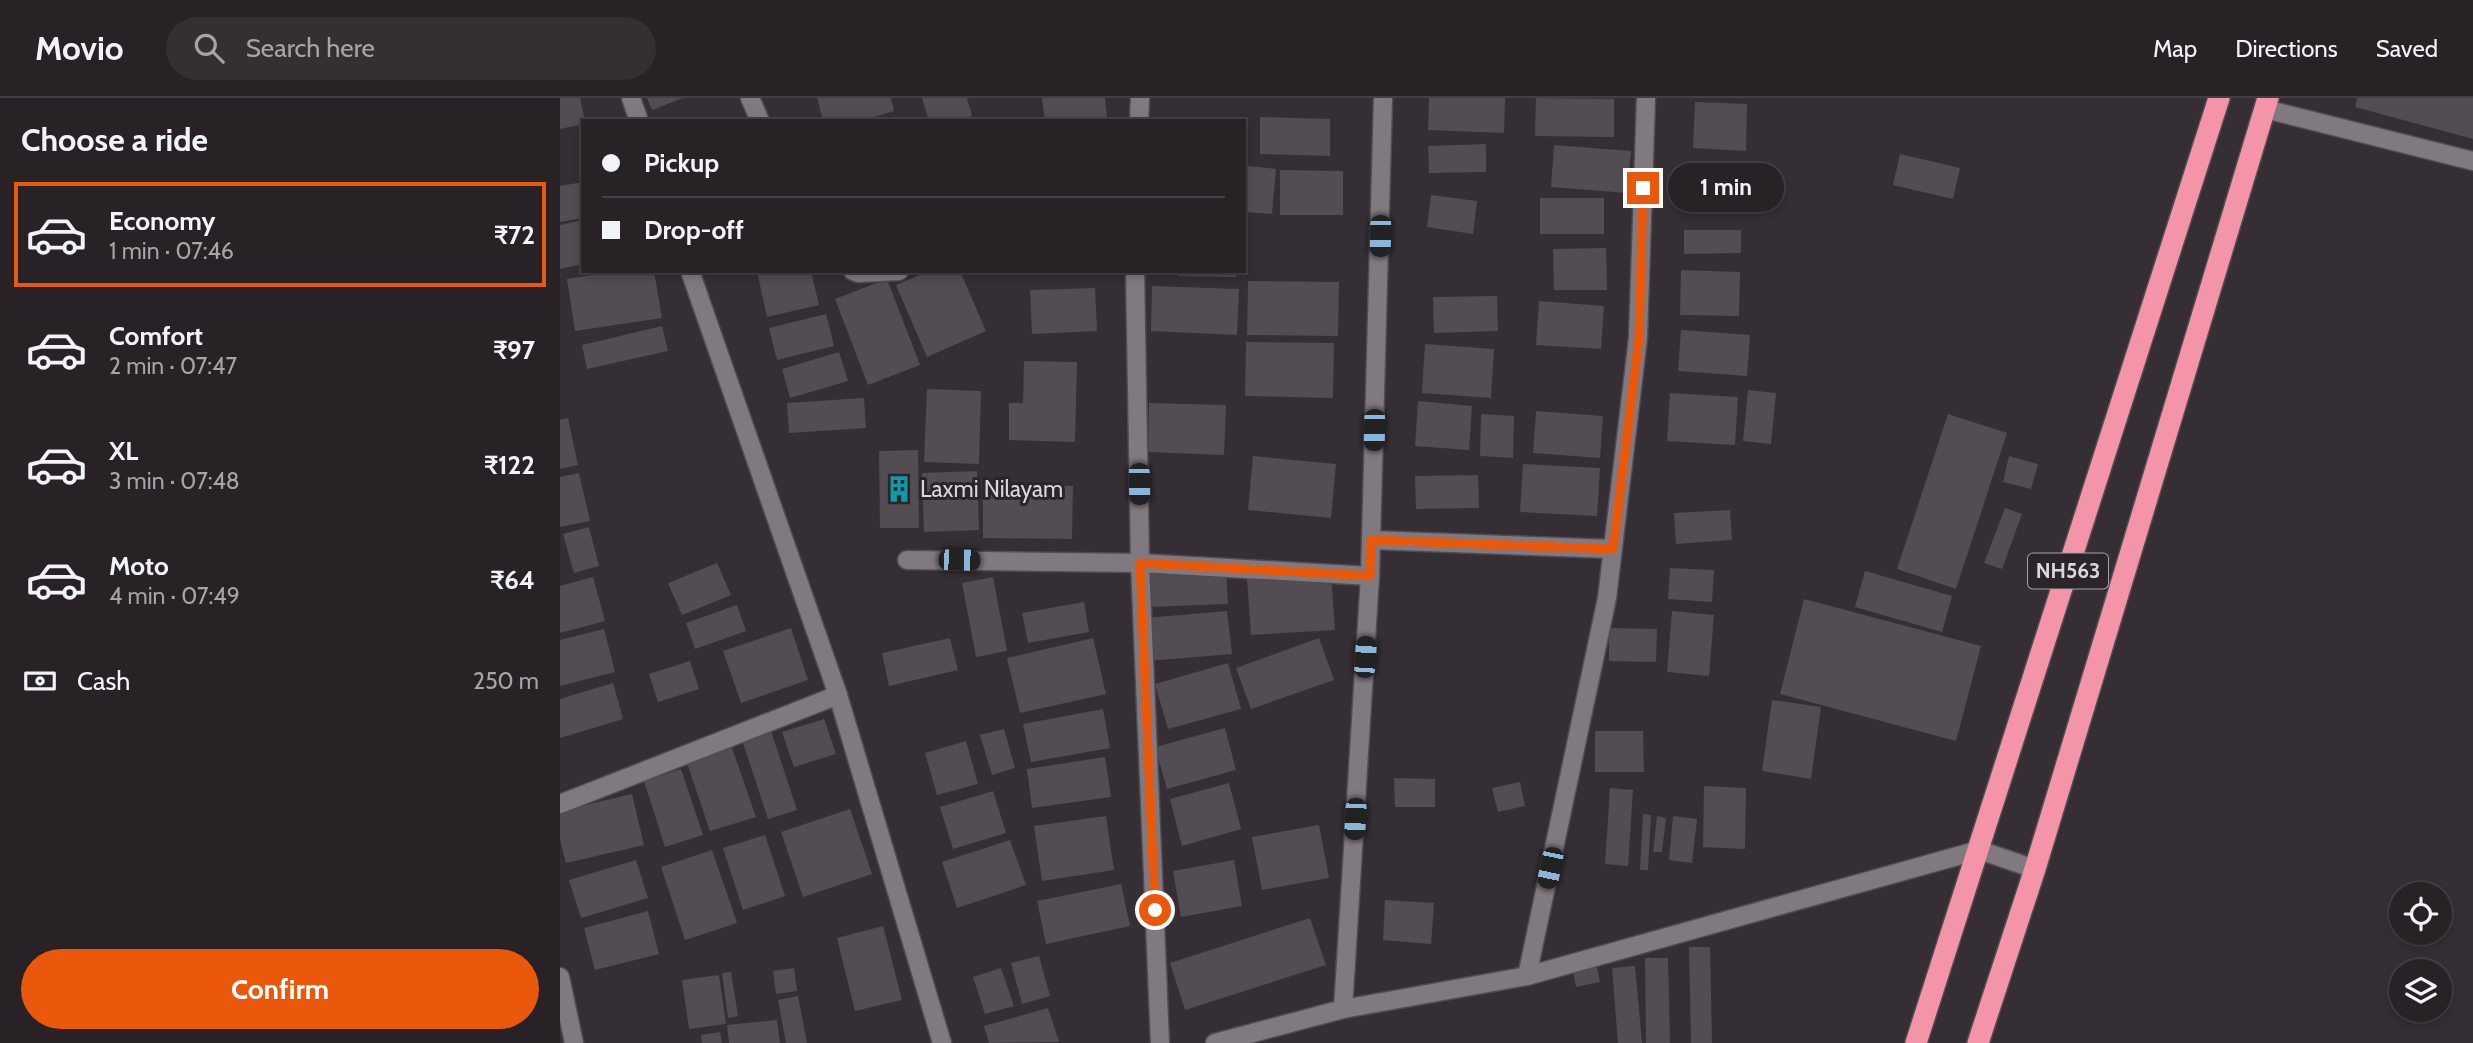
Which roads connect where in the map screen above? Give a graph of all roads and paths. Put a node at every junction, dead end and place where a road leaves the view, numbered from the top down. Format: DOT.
graph roads {
  1 [pos="631,98"];
  2 [pos="751,98"];
  3 [pos="1140,98"];
  4 [pos="1383,98"];
  5 [pos="1646,98"];
  6 [pos="2219,98"];
  7 [pos="2267,104"];
  8 [pos="638,119"];
  9 [pos="759,119"];
  10 [pos="1139,119"];
  11 [pos="2473,161"];
  12 [pos="691,273"];
  13 [pos="1135,273"];
  14 [pos="1371,540"];
  15 [pos="1613,549"];
  16 [pos="907,560"];
  17 [pos="1140,563"];
  18 [pos="1370,576"];
  19 [pos="838,695"];
  20 [pos="560,804"];
  21 [pos="1979,850"];
  22 [pos="2035,869"];
  23 [pos="1527,976"];
  24 [pos="560,977"];
  25 [pos="1343,1009"];
  26 [pos="574,1043"];
  27 [pos="943,1043"];
  28 [pos="1160,1043"];
  29 [pos="1215,1043"];
  30 [pos="1916,1043"];
  31 [pos="1978,1043"];
  1 -- 8 [label="street"];
  2 -- 9 [label="street"];
  3 -- 10 [label="street"];
  4 -- 14 [label="street"];
  5 -- 15 [label="street"];
  6 -- 21 [label="highway, NH563"];
  7 -- 11 [label="street"];
  7 -- 22 [label="highway, NH563"];
  12 -- 19 [label="street"];
  13 -- 17 [label="street"];
  14 -- 15 [label="street"];
  14 -- 18 [label="street"];
  15 -- 23 [label="street"];
  16 -- 17 [label="street"];
  17 -- 18 [label="street"];
  17 -- 28 [label="street"];
  18 -- 25 [label="street"];
  19 -- 20 [label="street"];
  19 -- 27 [label="street"];
  21 -- 22 [label="street"];
  21 -- 23 [label="street"];
  21 -- 30 [label="highway, NH563"];
  22 -- 31 [label="highway, NH563"];
  23 -- 25 [label="street"];
  24 -- 26 [label="street"];
  25 -- 29 [label="street"];
}
